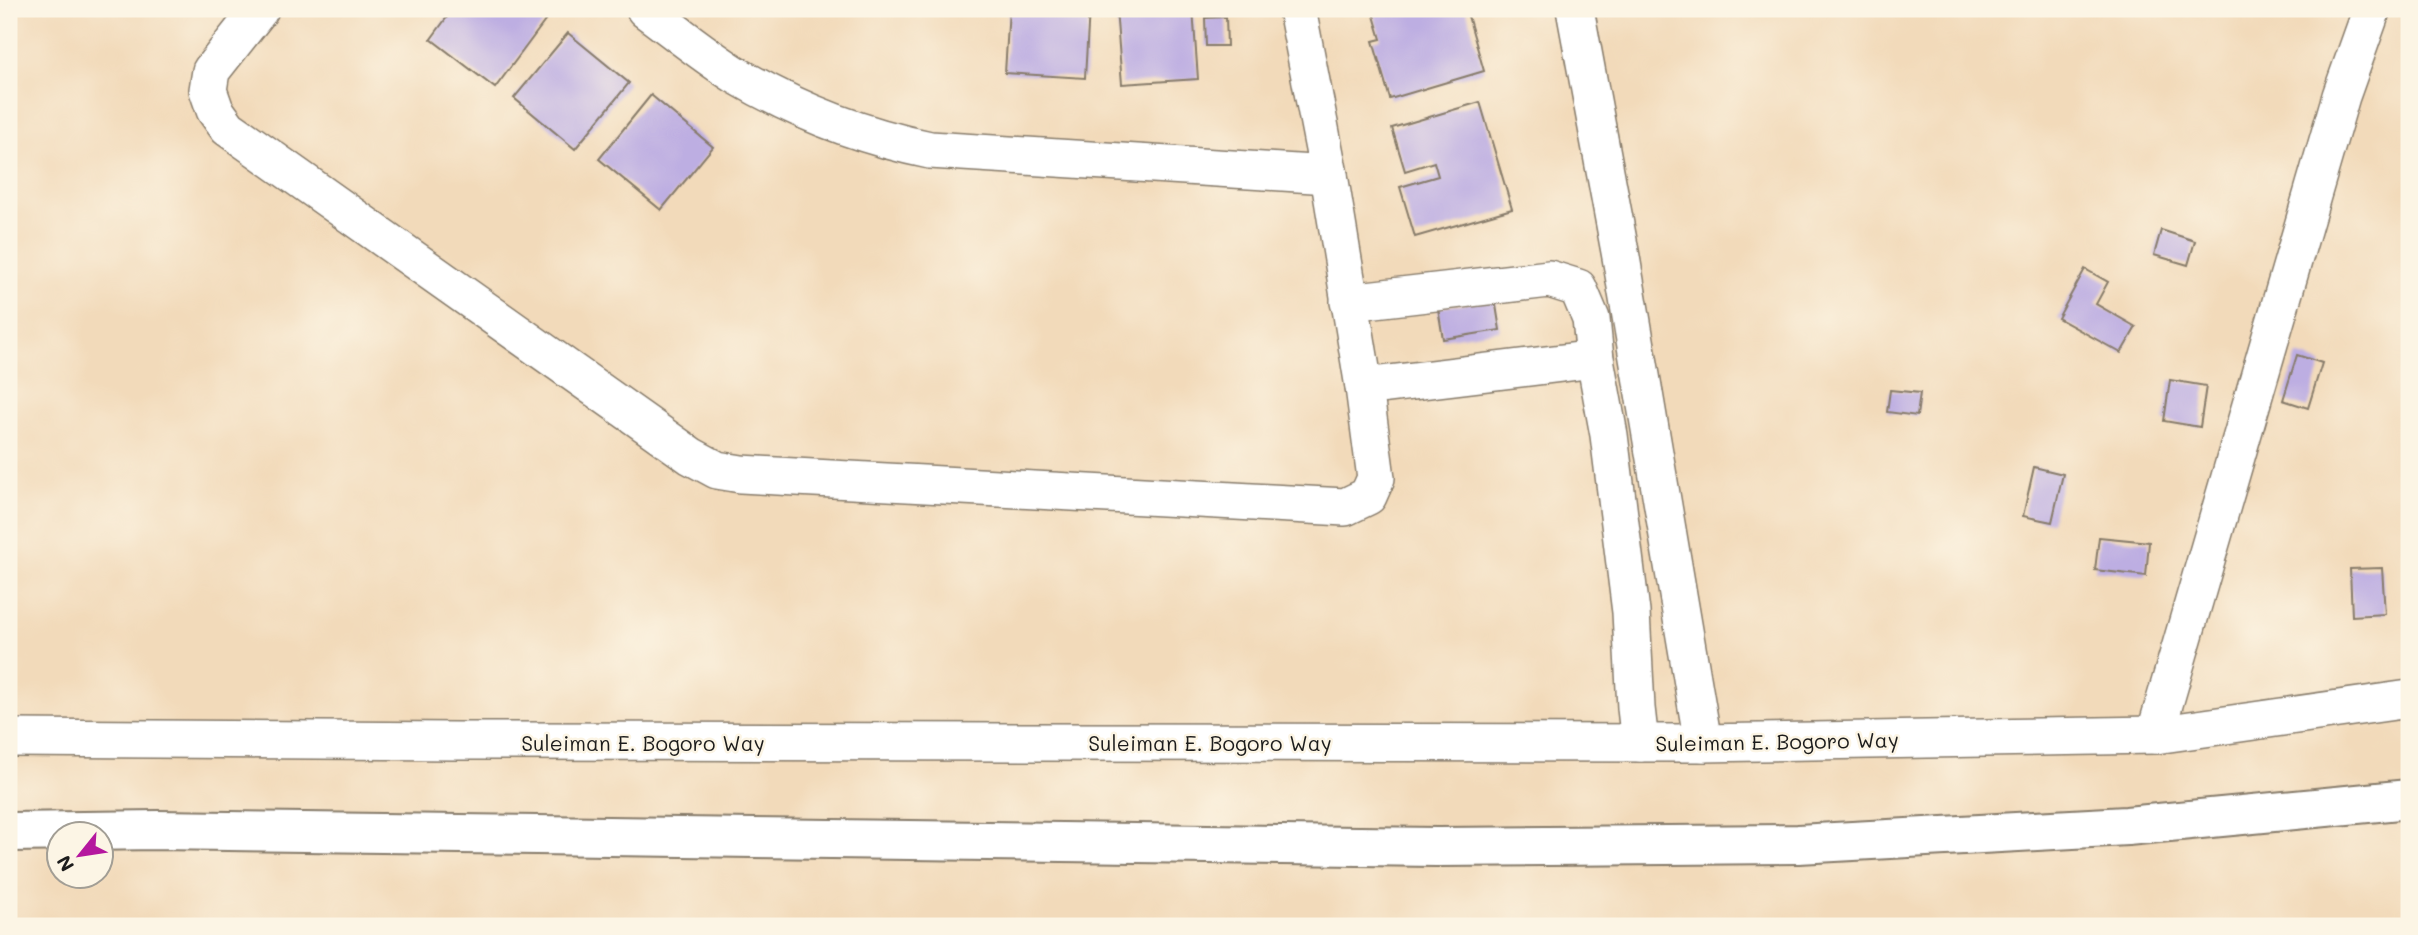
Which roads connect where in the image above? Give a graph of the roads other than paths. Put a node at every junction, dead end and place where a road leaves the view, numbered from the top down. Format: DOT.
graph roads {
  1 [pos="260,9"];
  2 [pos="645,9"];
  3 [pos="1297,9"];
  4 [pos="1575,9"];
  5 [pos="2372,9"];
  6 [pos="1329,175"];
  7 [pos="1349,302"];
  8 [pos="1595,359"];
  9 [pos="1364,387"];
  10 [pos="2409,699"];
  11 [pos="2155,735"];
  12 [pos="9,738"];
  13 [pos="1640,743"];
  14 [pos="1703,743"];
  15 [pos="2409,799"];
  16 [pos="9,832"];
  1 -- 9 [label="street"];
  2 -- 6 [label="street"];
  3 -- 6 [label="street"];
  4 -- 14 [label="street"];
  5 -- 11 [label="street"];
  6 -- 7 [label="street"];
  7 -- 8 [label="street"];
  7 -- 9 [label="street"];
  8 -- 9 [label="street"];
  8 -- 13 [label="street"];
  10 -- 11 [label="street, Suleiman E. Bogoro Way"];
  11 -- 14 [label="street, Suleiman E. Bogoro Way"];
  12 -- 13 [label="street, Suleiman E. Bogoro Way"];
  13 -- 14 [label="street, Suleiman E. Bogoro Way"];
  15 -- 16 [label="main road"];
}
